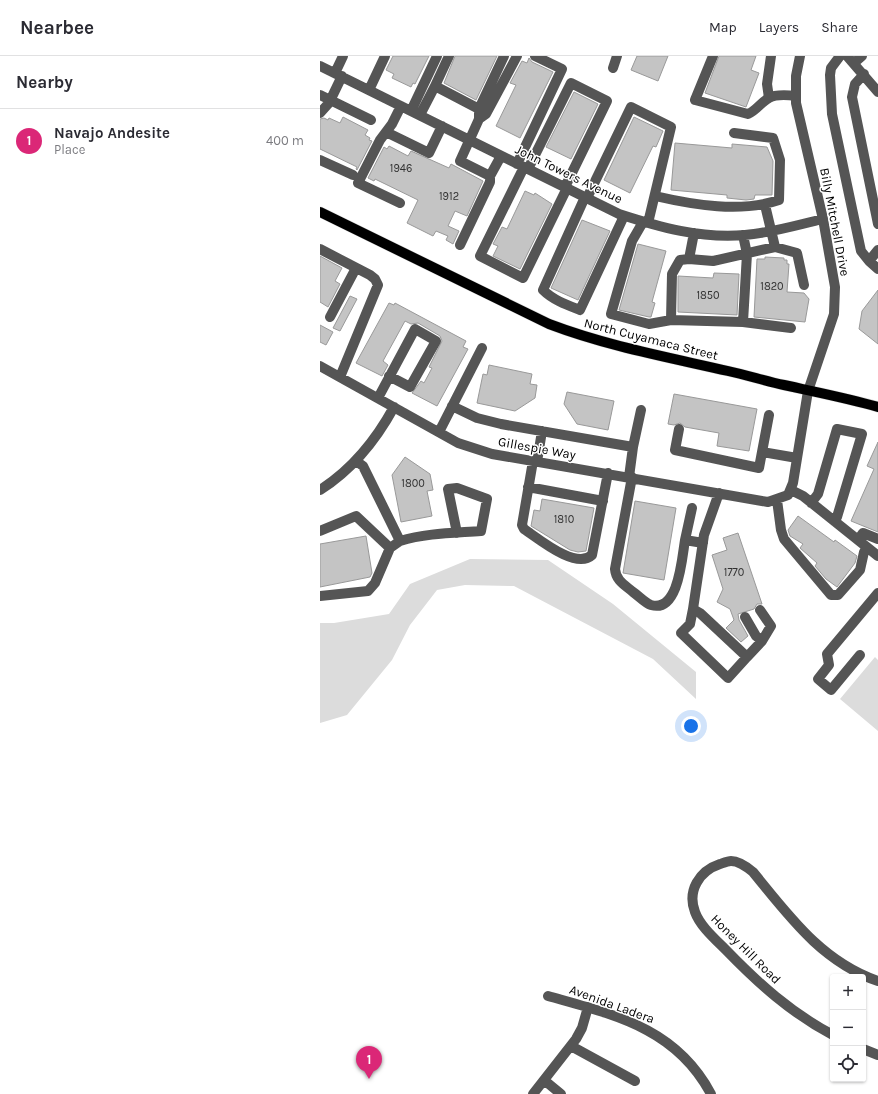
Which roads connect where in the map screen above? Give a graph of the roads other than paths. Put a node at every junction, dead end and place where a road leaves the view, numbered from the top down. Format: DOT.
graph roads {
  1 [pos="343,56"];
  2 [pos="384,56"];
  3 [pos="438,56"];
  4 [pos="449,56"];
  5 [pos="504,56"];
  6 [pos="517,56"];
  7 [pos="535,56"];
  8 [pos="617,56"];
  9 [pos="712,56"];
  10 [pos="771,56"];
  11 [pos="800,56"];
  12 [pos="840,56"];
  13 [pos="862,56"];
  14 [pos="851,60"];
  15 [pos="320,66"];
  16 [pos="613,68"];
  17 [pos="864,74"];
  18 [pos="338,75"];
  19 [pos="434,86"];
  20 [pos="369,90"];
  21 [pos="878,92"];
  22 [pos="320,96"];
  23 [pos="796,96"];
  24 [pos="769,98"];
  25 [pos="330,100"];
  26 [pos="401,106"];
  27 [pos="320,113"];
  28 [pos="415,113"];
  29 [pos="479,114"];
  30 [pos="371,120"];
  31 [pos="442,126"];
  32 [pos="386,132"];
  33 [pos="734,133"];
  34 [pos="470,140"];
  35 [pos="501,156"];
  36 [pos="320,160"];
  37 [pos="523,167"];
  38 [pos="353,175"];
  39 [pos="490,176"];
  40 [pos="566,188"];
  41 [pos="655,196"];
  42 [pos="586,198"];
  43 [pos="400,203"];
  44 [pos="765,205"];
  45 [pos="320,212"];
  46 [pos="624,216"];
  47 [pos="823,219"];
  48 [pos="645,222"];
  49 [pos="878,224"];
  50 [pos="771,232"];
  51 [pos="694,233"];
  52 [pos="743,236"];
  53 [pos="460,245"];
  54 [pos="775,247"];
  55 [pos="320,249"];
  56 [pos="878,250"];
  57 [pos="747,254"];
  58 [pos="689,258"];
  59 [pos="869,261"];
  60 [pos="356,268"];
  61 [pos="878,269"];
  62 [pos="804,285"];
  63 [pos="330,317"];
  64 [pos="671,320"];
  65 [pos="743,322"];
  66 [pos="791,328"];
  67 [pos="482,348"];
  68 [pos="320,366"];
  69 [pos="389,376"];
  70 [pos="340,377"];
  71 [pos="808,391"];
  72 [pos="378,398"];
  73 [pos="452,406"];
  74 [pos="394,407"];
  75 [pos="878,407"];
  76 [pos="641,410"];
  77 [pos="769,415"];
  78 [pos="679,429"];
  79 [pos="439,432"];
  80 [pos="542,432"];
  81 [pos="633,447"];
  82 [pos="762,452"];
  83 [pos="797,458"];
  84 [pos="356,461"];
  85 [pos="535,462"];
  86 [pos="608,473"];
  87 [pos="630,477"];
  88 [pos="528,487"];
  89 [pos="320,490"];
  90 [pos="791,490"];
  91 [pos="720,493"];
  92 [pos="603,501"];
  93 [pos="772,501"];
  94 [pos="811,503"];
  95 [pos="692,508"];
  96 [pos="834,521"];
  97 [pos="320,530"];
  98 [pos="456,533"];
  99 [pos="878,538"];
  100 [pos="685,540"];
  101 [pos="858,540"];
  102 [pos="400,541"];
  103 [pos="703,543"];
  104 [pos="390,548"];
  105 [pos="868,548"];
  106 [pos="878,556"];
  107 [pos="878,593"];
  108 [pos="320,596"];
  109 [pos="692,610"];
  110 [pos="760,610"];
  111 [pos="745,617"];
  112 [pos="762,641"];
  113 [pos="860,655"];
  114 [pos="747,658"];
  115 [pos="878,981"];
  116 [pos="548,996"];
  117 [pos="588,1007"];
  118 [pos="830,1033"];
  119 [pos="571,1046"];
  120 [pos="866,1050"];
  121 [pos="878,1055"];
  122 [pos="544,1080"];
  123 [pos="635,1081"];
  124 [pos="533,1094"];
  125 [pos="561,1094"];
  126 [pos="711,1094"];
  1 -- 18 [label="street"];
  2 -- 20 [label="street"];
  3 -- 28 [label="street"];
  4 -- 19 [label="street"];
  5 -- 29 [label="street"];
  6 -- 29 [label="street"];
  7 -- 37 [label="street"];
  8 -- 16 [label="street"];
  9 -- 24 [label="street"];
  10 -- 24 [label="street"];
  11 -- 23 [label="street, Billy Mitchell Drive"];
  12 -- 59 [label="street"];
  13 -- 14 [label="street"];
  14 -- 17 [label="street"];
  15 -- 18 [label="street, John Towers Avenue"];
  17 -- 21 [label="street"];
  17 -- 49 [label="street"];
  18 -- 20 [label="street, John Towers Avenue"];
  18 -- 25 [label="street"];
  19 -- 28 [label="street"];
  19 -- 29 [label="street"];
  20 -- 26 [label="street, John Towers Avenue"];
  22 -- 25 [label="street"];
  23 -- 24 [label="street"];
  23 -- 47 [label="street, Billy Mitchell Drive"];
  25 -- 27 [label="street"];
  25 -- 30 [label="street"];
  26 -- 28 [label="street, John Towers Avenue"];
  26 -- 32 [label="street"];
  28 -- 31 [label="street, John Towers Avenue"];
  29 -- 34 [label="street"];
  31 -- 32 [label="street"];
  31 -- 34 [label="street, John Towers Avenue"];
  32 -- 43 [label="street"];
  33 -- 44 [label="street"];
  34 -- 35 [label="street, John Towers Avenue"];
  34 -- 39 [label="street"];
  35 -- 37 [label="street, John Towers Avenue"];
  35 -- 39 [label="street"];
  36 -- 38 [label="street"];
  37 -- 40 [label="street, John Towers Avenue"];
  37 -- 40 [label="street"];
  37 -- 40 [label="street"];
  39 -- 53 [label="street"];
  40 -- 42 [label="street, John Towers Avenue"];
  41 -- 42 [label="street"];
  41 -- 44 [label="street"];
  41 -- 48 [label="street"];
  42 -- 46 [label="street, John Towers Avenue"];
  42 -- 46 [label="street"];
  44 -- 50 [label="street"];
  45 -- 71 [label="main road, North Cuyamaca Street"];
  46 -- 48 [label="street, John Towers Avenue"];
  47 -- 50 [label="street, John Towers Avenue"];
  47 -- 71 [label="street, Billy Mitchell Drive"];
  48 -- 51 [label="street, John Towers Avenue"];
  48 -- 64 [label="street"];
  50 -- 52 [label="street, John Towers Avenue"];
  50 -- 54 [label="street"];
  51 -- 52 [label="street, John Towers Avenue"];
  51 -- 58 [label="street"];
  52 -- 57 [label="street"];
  54 -- 57 [label="street"];
  54 -- 62 [label="street"];
  55 -- 60 [label="street"];
  56 -- 59 [label="street"];
  57 -- 58 [label="street"];
  57 -- 65 [label="street"];
  58 -- 64 [label="street"];
  59 -- 61 [label="street"];
  60 -- 63 [label="street"];
  60 -- 70 [label="street"];
  64 -- 65 [label="street"];
  65 -- 66 [label="street"];
  67 -- 73 [label="street"];
  68 -- 70 [label="street, Gillespie Way"];
  69 -- 69 [label="street"];
  69 -- 72 [label="street"];
  70 -- 72 [label="street, Gillespie Way"];
  71 -- 75 [label="main road, North Cuyamaca Street"];
  71 -- 83 [label="street, Billy Mitchell Drive"];
  72 -- 74 [label="street, Gillespie Way"];
  73 -- 79 [label="street"];
  73 -- 80 [label="street"];
  74 -- 79 [label="street, Gillespie Way"];
  74 -- 84 [label="street"];
  76 -- 81 [label="street"];
  77 -- 82 [label="street"];
  78 -- 82 [label="street"];
  79 -- 85 [label="street, Gillespie Way"];
  80 -- 81 [label="street"];
  80 -- 85 [label="street"];
  81 -- 87 [label="street"];
  82 -- 83 [label="street"];
  83 -- 90 [label="street, Billy Mitchell Drive"];
  84 -- 89 [label="street"];
  84 -- 102 [label="street"];
  85 -- 86 [label="street, Gillespie Way"];
  85 -- 88 [label="street"];
  86 -- 87 [label="street, Gillespie Way"];
  86 -- 92 [label="street"];
  87 -- 91 [label="street, Gillespie Way"];
  87 -- 100 [label="street"];
  88 -- 92 [label="street"];
  88 -- 92 [label="street"];
  90 -- 93 [label="street"];
  90 -- 94 [label="street"];
  91 -- 93 [label="street, Gillespie Way"];
  91 -- 103 [label="street"];
  93 -- 105 [label="street"];
  94 -- 96 [label="street"];
  94 -- 96 [label="street"];
  95 -- 100 [label="street"];
  96 -- 101 [label="street"];
  97 -- 104 [label="street"];
  98 -- 98 [label="street"];
  98 -- 102 [label="street"];
  99 -- 101 [label="street"];
  100 -- 103 [label="street"];
  101 -- 105 [label="street"];
  102 -- 104 [label="street"];
  103 -- 109 [label="street"];
  104 -- 108 [label="street"];
  105 -- 106 [label="street"];
  107 -- 113 [label="street"];
  109 -- 114 [label="street"];
  109 -- 114 [label="street"];
  110 -- 112 [label="street"];
  111 -- 112 [label="street"];
  112 -- 114 [label="street"];
  115 -- 118 [label="street, Honey Hill Road"];
  116 -- 117 [label="street, Avenida Ladera"];
  117 -- 119 [label="street"];
  117 -- 126 [label="street, Avenida Ladera"];
  119 -- 122 [label="street"];
  119 -- 123 [label="street"];
  120 -- 121 [label="street"];
  122 -- 124 [label="street"];
  122 -- 125 [label="street"];
}
